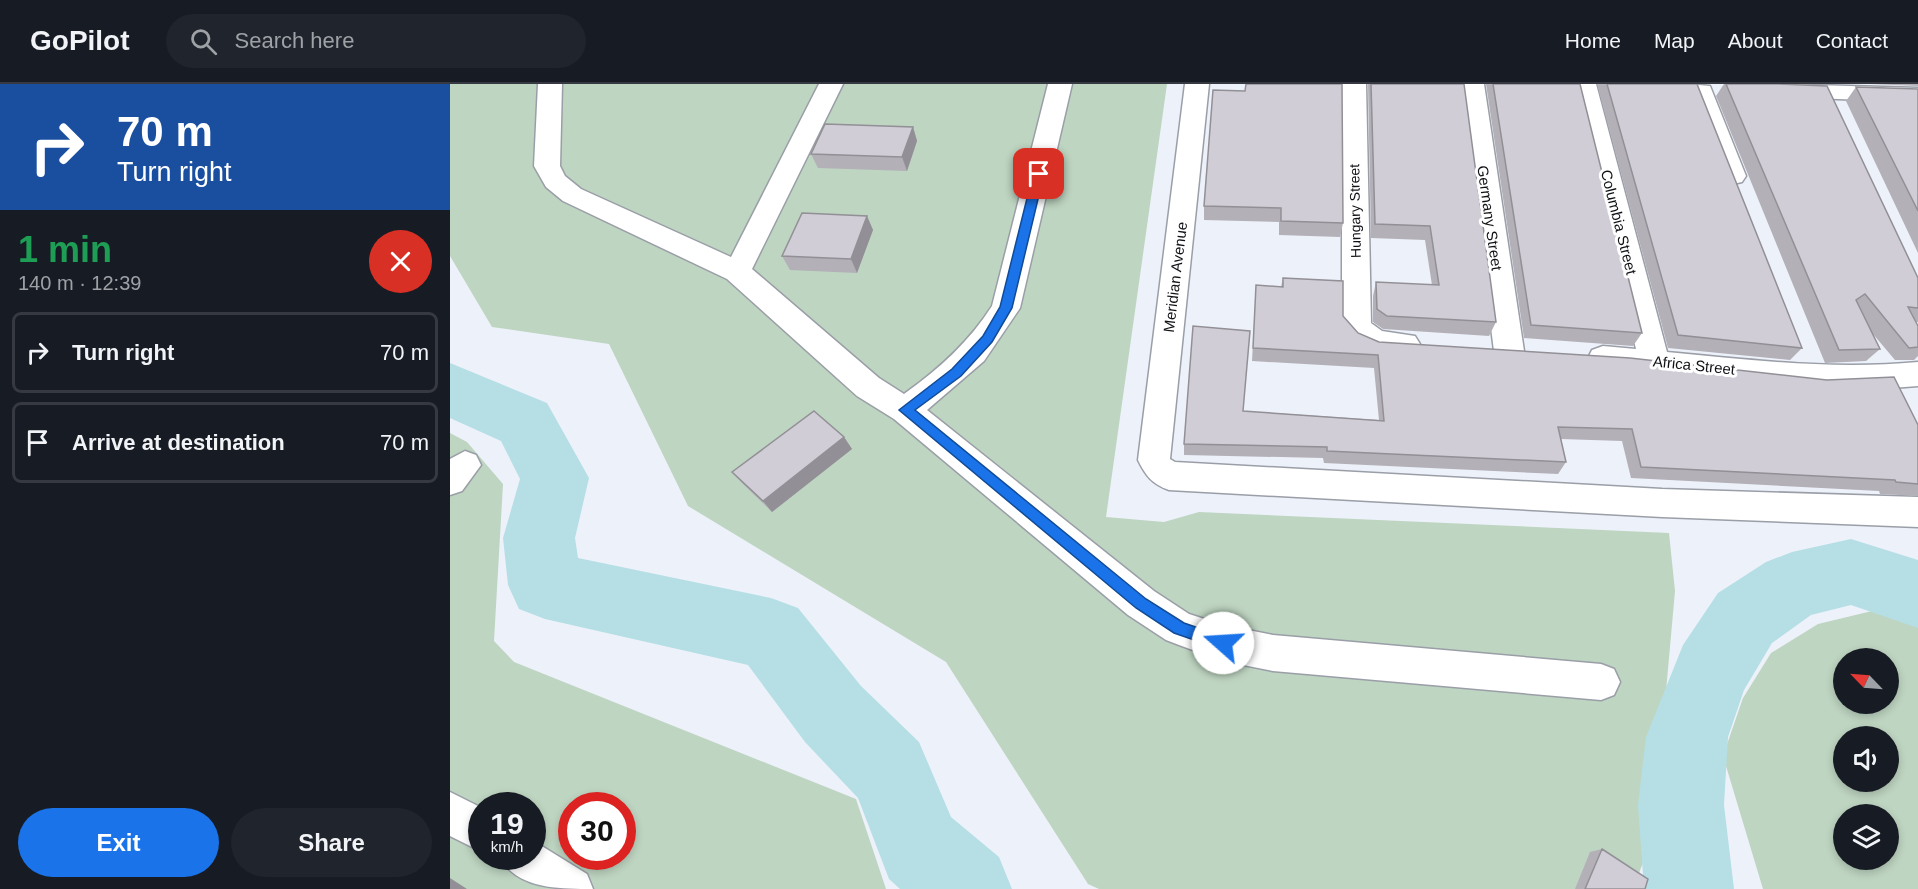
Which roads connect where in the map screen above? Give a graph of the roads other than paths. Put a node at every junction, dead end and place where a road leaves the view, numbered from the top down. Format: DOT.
graph roads {
  1 [pos="550,84"];
  2 [pos="831,84"];
  3 [pos="1060,84"];
  4 [pos="1197,84"];
  5 [pos="1353,84"];
  6 [pos="1472,84"];
  7 [pos="1584,84"];
  8 [pos="1698,86"];
  9 [pos="1756,88"];
  10 [pos="1918,95"];
  11 [pos="1741,194"];
  12 [pos="737,272"];
  13 [pos="1431,346"];
  14 [pos="1476,349"];
  15 [pos="1576,356"];
  16 [pos="1654,361"];
  17 [pos="1918,375"];
  18 [pos="905,410"];
  19 [pos="1918,512"];
  20 [pos="1601,682"];
  21 [pos="450,812"];
  22 [pos="468,823"];
  23 [pos="542,870"];
  24 [pos="572,889"];
  1 -- 12 [label="street"];
  2 -- 12 [label="street"];
  3 -- 18 [label="street"];
  4 -- 19 [label="street, Meridian Avenue"];
  5 -- 13 [label="street, Hungary Street"];
  6 -- 14 [label="street, Germany Street"];
  7 -- 16 [label="street, Columbia Street"];
  8 -- 11 [label="street"];
  9 -- 10 [label="street"];
  12 -- 18 [label="street"];
  15 -- 16 [label="street, Africa Street"];
  16 -- 17 [label="street, Africa Street"];
  18 -- 20 [label="street"];
  21 -- 22 [label="street"];
  23 -- 24 [label="street"];
}
